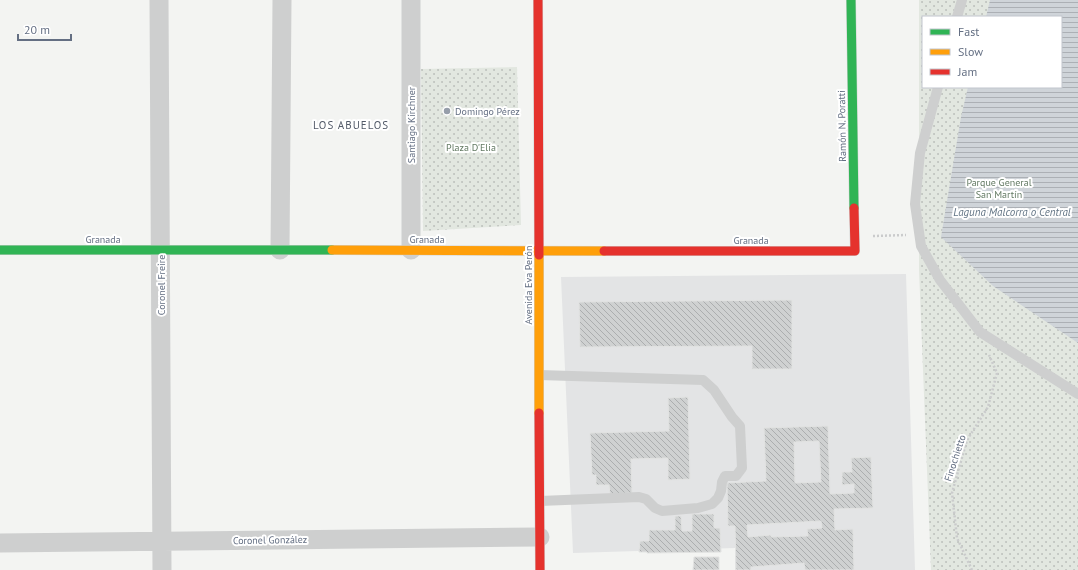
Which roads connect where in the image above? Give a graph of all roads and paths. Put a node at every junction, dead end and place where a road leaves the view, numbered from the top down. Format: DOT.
graph roads {
  1 [pos="160,0"];
  2 [pos="282,0"];
  3 [pos="411,0"];
  4 [pos="538,0"];
  5 [pos="851,0"];
  6 [pos="962,0"];
  7 [pos="957,16"];
  8 [pos="938,88"];
  9 [pos="919,235"];
  10 [pos="855,236"];
  11 [pos="0,250"];
  12 [pos="160,250"];
  13 [pos="280,250"];
  14 [pos="411,250"];
  15 [pos="539,251"];
  16 [pos="854,251"];
  17 [pos="980,332"];
  18 [pos="539,375"];
  19 [pos="1078,394"];
  20 [pos="540,501"];
  21 [pos="540,537"];
  22 [pos="162,541"];
  23 [pos="0,543"];
  24 [pos="162,570"];
  25 [pos="540,570"];
  26 [pos="972,570"];
  1 -- 12 [label="street, Coronel Freire"];
  2 -- 13 [label="street"];
  3 -- 14 [label="street, Santiago Kirchner"];
  4 -- 15 [label="street, Avenida Eva Perón"];
  5 -- 10 [label="street, Ramón N. Poratti"];
  6 -- 7 [label="lane"];
  8 -- 9 [label="lane"];
  9 -- 10 [label="path"];
  9 -- 17 [label="lane"];
  10 -- 16 [label="street, Ramón N. Poratti"];
  11 -- 12 [label="street, Granada"];
  12 -- 13 [label="street, Granada"];
  12 -- 22 [label="street, Coronel Freire"];
  13 -- 14 [label="street, Granada"];
  14 -- 15 [label="street, Granada"];
  15 -- 16 [label="street, Granada"];
  15 -- 18 [label="street, Avenida Eva Perón"];
  17 -- 19 [label="lane"];
  17 -- 26 [label="path, Finochietto"];
  18 -- 20 [label="street, Avenida Eva Perón"];
  18 -- 20 [label="lane"];
  20 -- 21 [label="street, Avenida Eva Perón"];
  21 -- 22 [label="street, Coronel González"];
  21 -- 25 [label="street, Avenida Eva Perón"];
  22 -- 23 [label="street, Coronel González"];
  22 -- 24 [label="street, Coronel Freire"];
}
